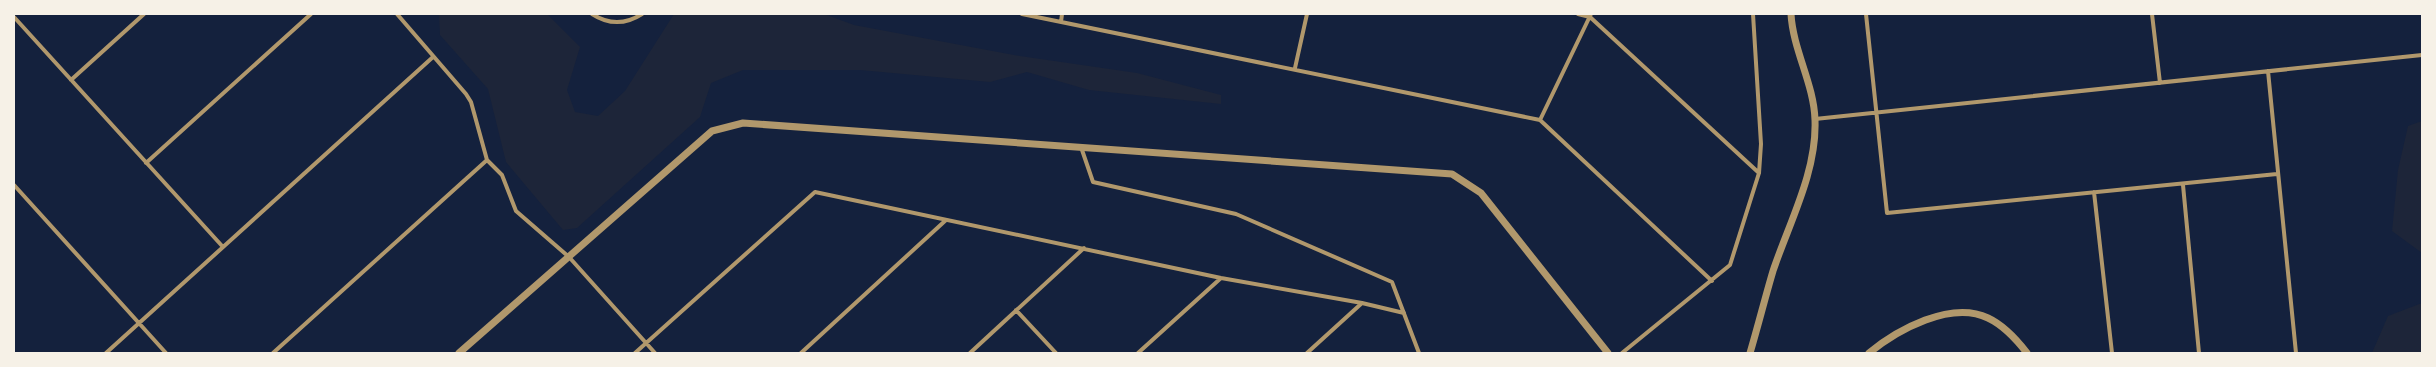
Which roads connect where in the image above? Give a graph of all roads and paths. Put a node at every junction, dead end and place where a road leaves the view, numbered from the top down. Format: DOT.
graph roads {
  1 [pos="144,14"];
  2 [pos="311,14"];
  3 [pos="397,14"];
  4 [pos="592,14"];
  5 [pos="642,14"];
  6 [pos="1022,14"];
  7 [pos="1062,14"];
  8 [pos="1307,14"];
  9 [pos="1578,14"];
  10 [pos="1753,14"];
  11 [pos="1791,14"];
  12 [pos="1866,14"];
  13 [pos="2152,14"];
  14 [pos="1590,15"];
  15 [pos="14,17"];
  16 [pos="1060,22"];
  17 [pos="2422,55"];
  18 [pos="433,57"];
  19 [pos="1295,68"];
  20 [pos="2268,71"];
  21 [pos="71,80"];
  22 [pos="2160,83"];
  23 [pos="1877,112"];
  24 [pos="1815,119"];
  25 [pos="1540,120"];
  26 [pos="1081,146"];
  27 [pos="488,160"];
  28 [pos="146,164"];
  29 [pos="1760,173"];
  30 [pos="2277,174"];
  31 [pos="14,185"];
  32 [pos="2183,185"];
  33 [pos="2094,192"];
  34 [pos="946,220"];
  35 [pos="223,247"];
  36 [pos="1084,248"];
  37 [pos="568,257"];
  38 [pos="1222,278"];
  39 [pos="1712,281"];
  40 [pos="1362,303"];
  41 [pos="1016,310"];
  42 [pos="1404,313"];
  43 [pos="139,323"];
  44 [pos="646,343"];
  45 [pos="106,353"];
  46 [pos="166,353"];
  47 [pos="273,353"];
  48 [pos="459,353"];
  49 [pos="635,353"];
  50 [pos="655,353"];
  51 [pos="801,353"];
  52 [pos="970,353"];
  53 [pos="1056,353"];
  54 [pos="1138,353"];
  55 [pos="1307,353"];
  56 [pos="1419,353"];
  57 [pos="1608,353"];
  58 [pos="1622,353"];
  59 [pos="1750,353"];
  60 [pos="1869,353"];
  61 [pos="2027,353"];
  62 [pos="2112,353"];
  63 [pos="2199,353"];
  64 [pos="2296,353"];
  1 -- 21 [label="street"];
  2 -- 28 [label="street"];
  3 -- 18 [label="street"];
  4 -- 5 [label="street"];
  6 -- 16 [label="street"];
  7 -- 16 [label="street"];
  8 -- 19 [label="street"];
  9 -- 14 [label="street"];
  10 -- 29 [label="street"];
  11 -- 24 [label="street"];
  12 -- 23 [label="street"];
  13 -- 22 [label="street"];
  14 -- 25 [label="street"];
  14 -- 29 [label="street"];
  15 -- 21 [label="street"];
  16 -- 19 [label="street"];
  17 -- 20 [label="street"];
  18 -- 27 [label="street"];
  18 -- 35 [label="street"];
  19 -- 25 [label="street"];
  20 -- 22 [label="street"];
  20 -- 30 [label="street"];
  21 -- 28 [label="street"];
  22 -- 23 [label="street"];
  23 -- 24 [label="street"];
  23 -- 33 [label="street"];
  24 -- 59 [label="street"];
  25 -- 39 [label="street"];
  26 -- 37 [label="street"];
  26 -- 42 [label="street"];
  26 -- 57 [label="street"];
  27 -- 37 [label="street"];
  27 -- 47 [label="street"];
  28 -- 35 [label="street"];
  29 -- 39 [label="street"];
  30 -- 32 [label="street"];
  30 -- 64 [label="street"];
  31 -- 43 [label="street"];
  32 -- 33 [label="street"];
  32 -- 63 [label="street"];
  33 -- 62 [label="street"];
  34 -- 36 [label="street"];
  34 -- 44 [label="street"];
  34 -- 51 [label="street"];
  35 -- 43 [label="street"];
  36 -- 38 [label="street"];
  36 -- 41 [label="street"];
  37 -- 44 [label="street"];
  37 -- 48 [label="street"];
  38 -- 40 [label="street"];
  38 -- 54 [label="street"];
  39 -- 58 [label="street"];
  40 -- 42 [label="street"];
  40 -- 55 [label="street"];
  41 -- 52 [label="street"];
  41 -- 53 [label="street"];
  42 -- 56 [label="street"];
  43 -- 45 [label="street"];
  43 -- 46 [label="street"];
  44 -- 49 [label="street"];
  44 -- 50 [label="street"];
  60 -- 61 [label="street"];
}
